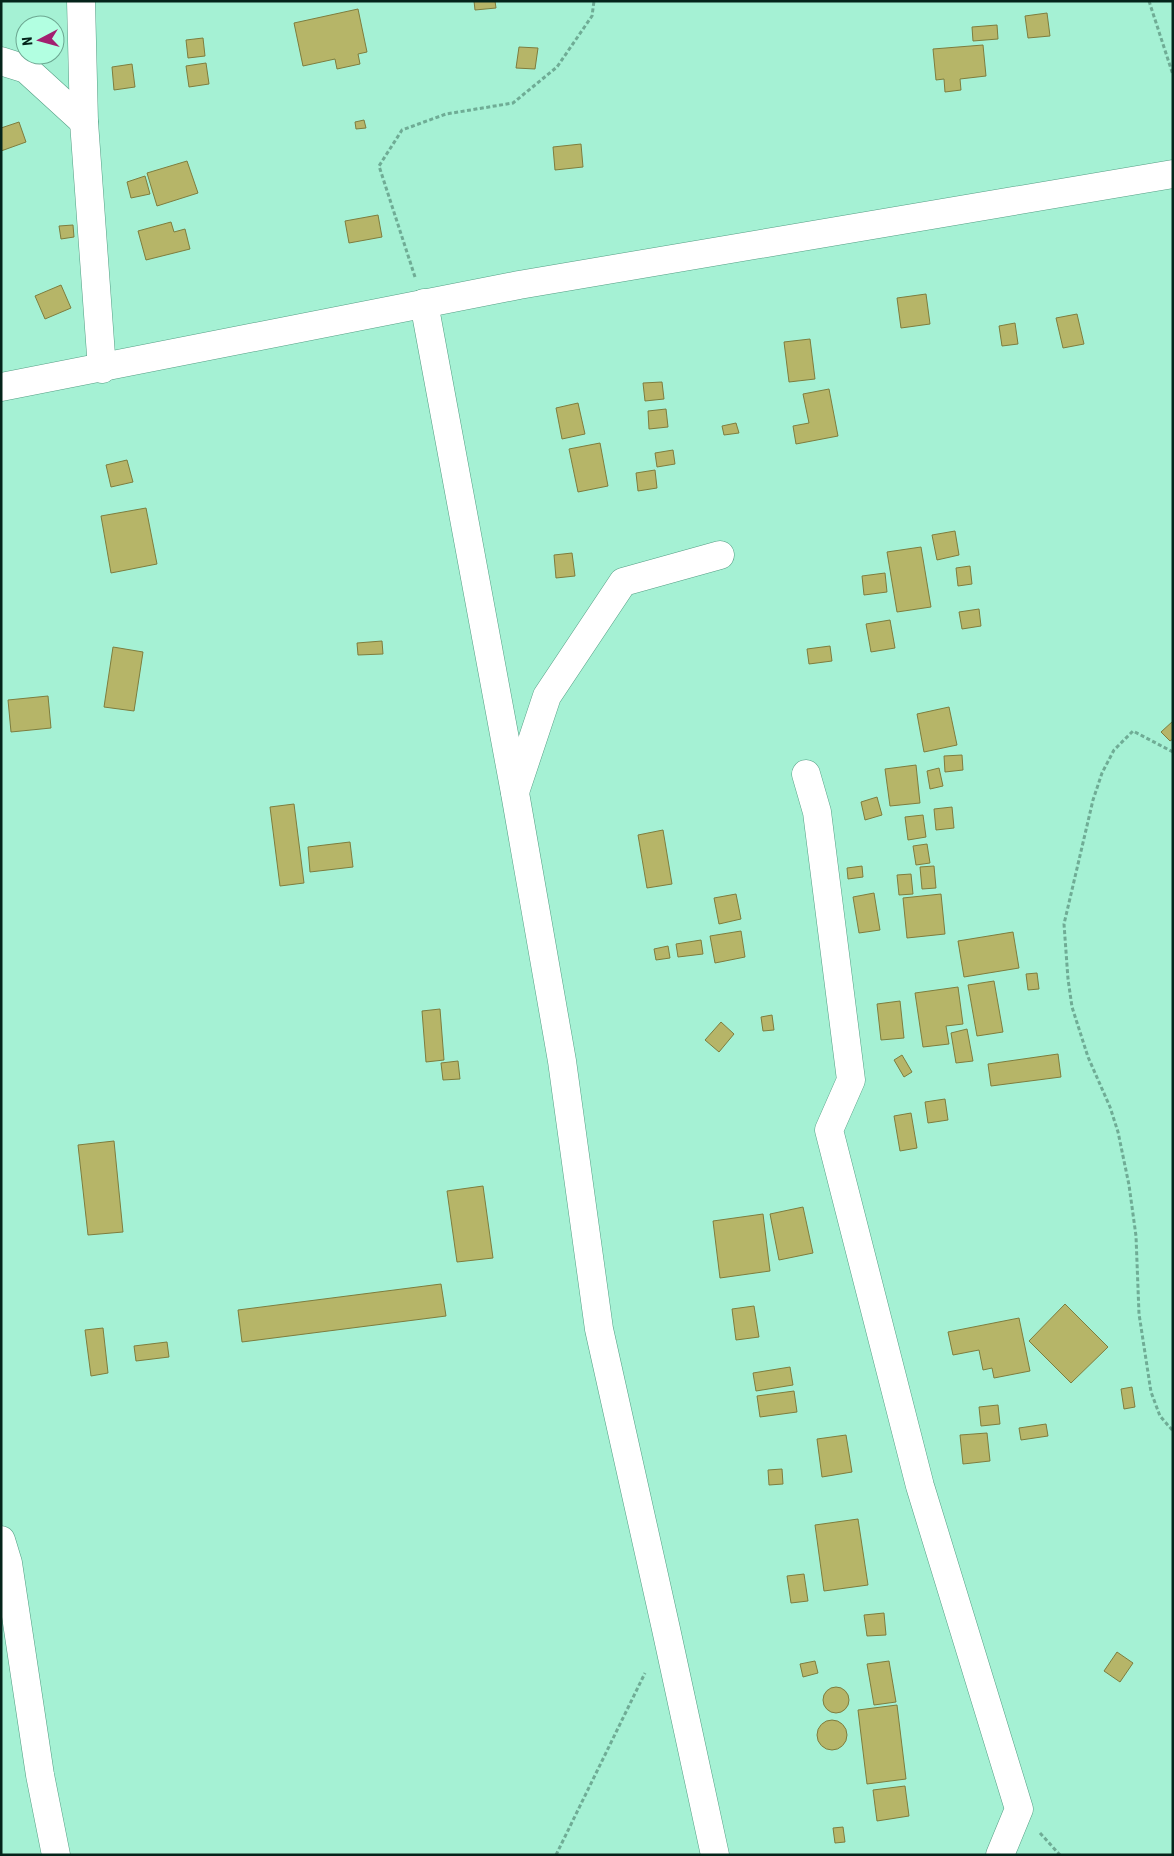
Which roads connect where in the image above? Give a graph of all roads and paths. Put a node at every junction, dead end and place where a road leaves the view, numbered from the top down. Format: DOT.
graph roads {
  1 [pos="81,1"];
  2 [pos="594,1"];
  3 [pos="1149,1"];
  4 [pos="1,61"];
  5 [pos="1173,75"];
  6 [pos="84,122"];
  7 [pos="1173,174"];
  8 [pos="424,303"];
  9 [pos="102,369"];
  10 [pos="1,387"];
  11 [pos="720,554"];
  12 [pos="1173,752"];
  13 [pos="806,774"];
  14 [pos="515,793"];
  15 [pos="1173,1431"];
  16 [pos="1,1540"];
  17 [pos="645,1672"];
  18 [pos="56,1855"];
  19 [pos="556,1855"];
  20 [pos="715,1855"];
  21 [pos="1000,1855"];
  1 -- 6 [label="street"];
  2 -- 8 [label="path"];
  3 -- 5 [label="path"];
  4 -- 6 [label="street"];
  6 -- 9 [label="street"];
  7 -- 8 [label="street"];
  8 -- 9 [label="street"];
  8 -- 14 [label="street"];
  9 -- 10 [label="street"];
  11 -- 14 [label="street"];
  12 -- 15 [label="path"];
  13 -- 21 [label="street"];
  14 -- 20 [label="street"];
  16 -- 18 [label="street"];
  17 -- 19 [label="path"];
}
